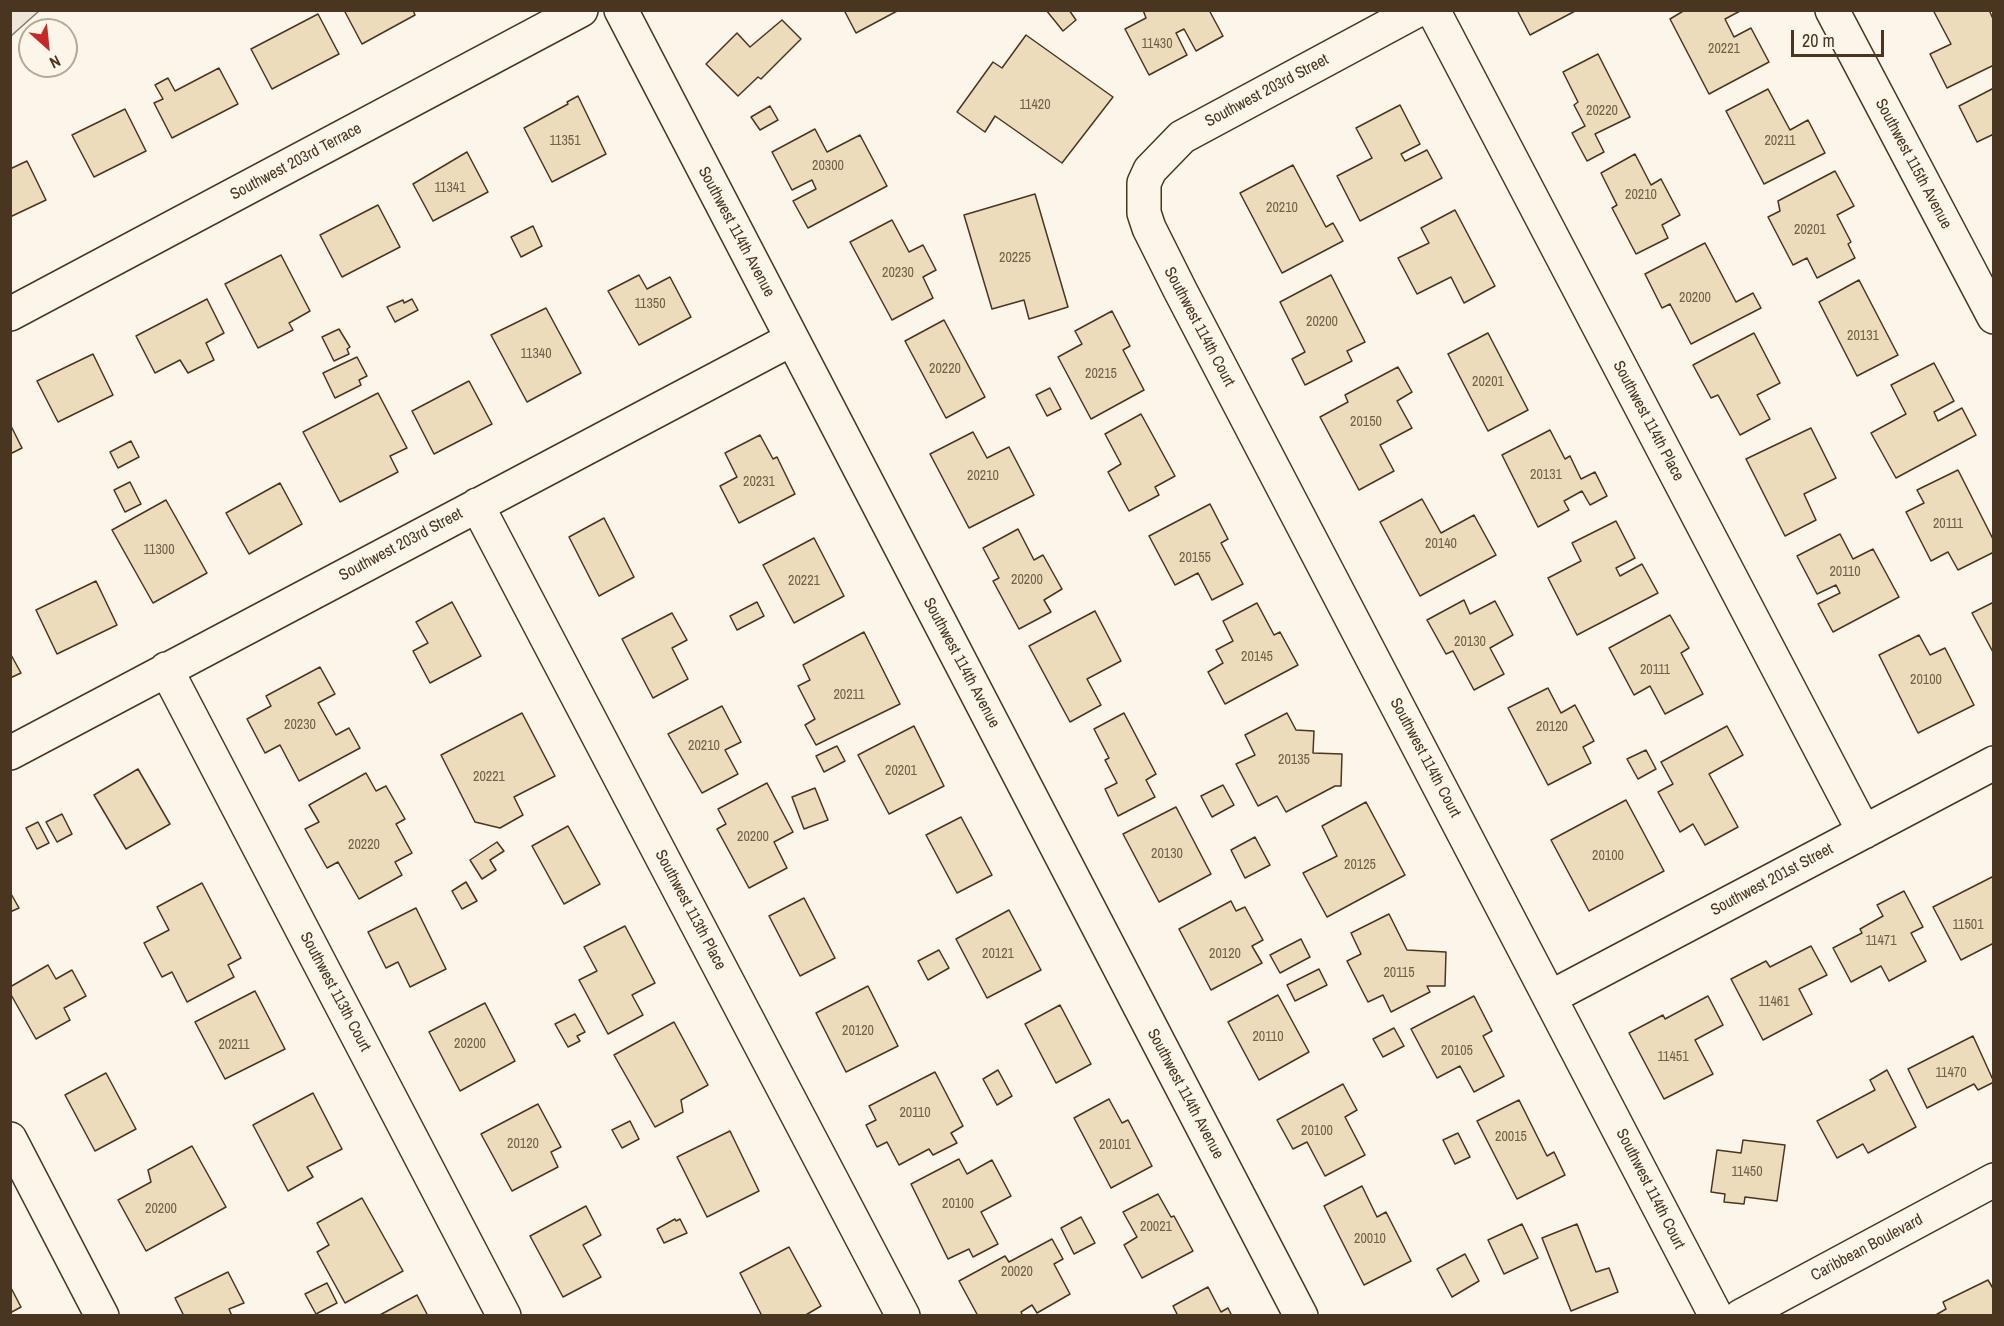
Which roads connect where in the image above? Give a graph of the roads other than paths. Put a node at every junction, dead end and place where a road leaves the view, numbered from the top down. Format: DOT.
graph roads {
  1 [pos="581,10"];
  2 [pos="621,10"];
  3 [pos="1418,10"];
  4 [pos="1433,10"];
  5 [pos="1832,10"];
  6 [pos="1143,197"];
  7 [pos="10,314"];
  8 [pos="1994,318"];
  9 [pos="792,339"];
  10 [pos="477,505"];
  11 [pos="166,669"];
  12 [pos="10,753"];
  13 [pos="1994,763"];
  14 [pos="1864,832"];
  15 [pos="1551,997"];
  16 [pos="10,1139"];
  17 [pos="1994,1180"];
  18 [pos="102,1316"];
  19 [pos="504,1316"];
  20 [pos="903,1316"];
  21 [pos="1300,1316"];
  22 [pos="1716,1316"];
  23 [pos="1741,1316"];
  1 -- 7 [label="street, Southwest 203rd Terrace"];
  2 -- 9 [label="street, Southwest 114th Avenue"];
  3 -- 6 [label="street, Southwest 203rd Street"];
  4 -- 14 [label="street, Southwest 114th Place"];
  5 -- 8 [label="street, Southwest 115th Avenue"];
  6 -- 15 [label="street, Southwest 114th Court"];
  9 -- 10 [label="street, Southwest 203rd Street"];
  9 -- 21 [label="street, Southwest 114th Avenue"];
  10 -- 11 [label="street, Southwest 203rd Street"];
  10 -- 20 [label="street, Southwest 113th Place"];
  11 -- 12 [label="street, Southwest 203rd Street"];
  11 -- 19 [label="street, Southwest 113th Court"];
  13 -- 14 [label="street, Southwest 201st Street"];
  14 -- 15 [label="street, Southwest 201st Street"];
  15 -- 22 [label="street, Southwest 114th Court"];
  16 -- 18 [label="street"];
  17 -- 23 [label="street, Caribbean Boulevard"];
}
